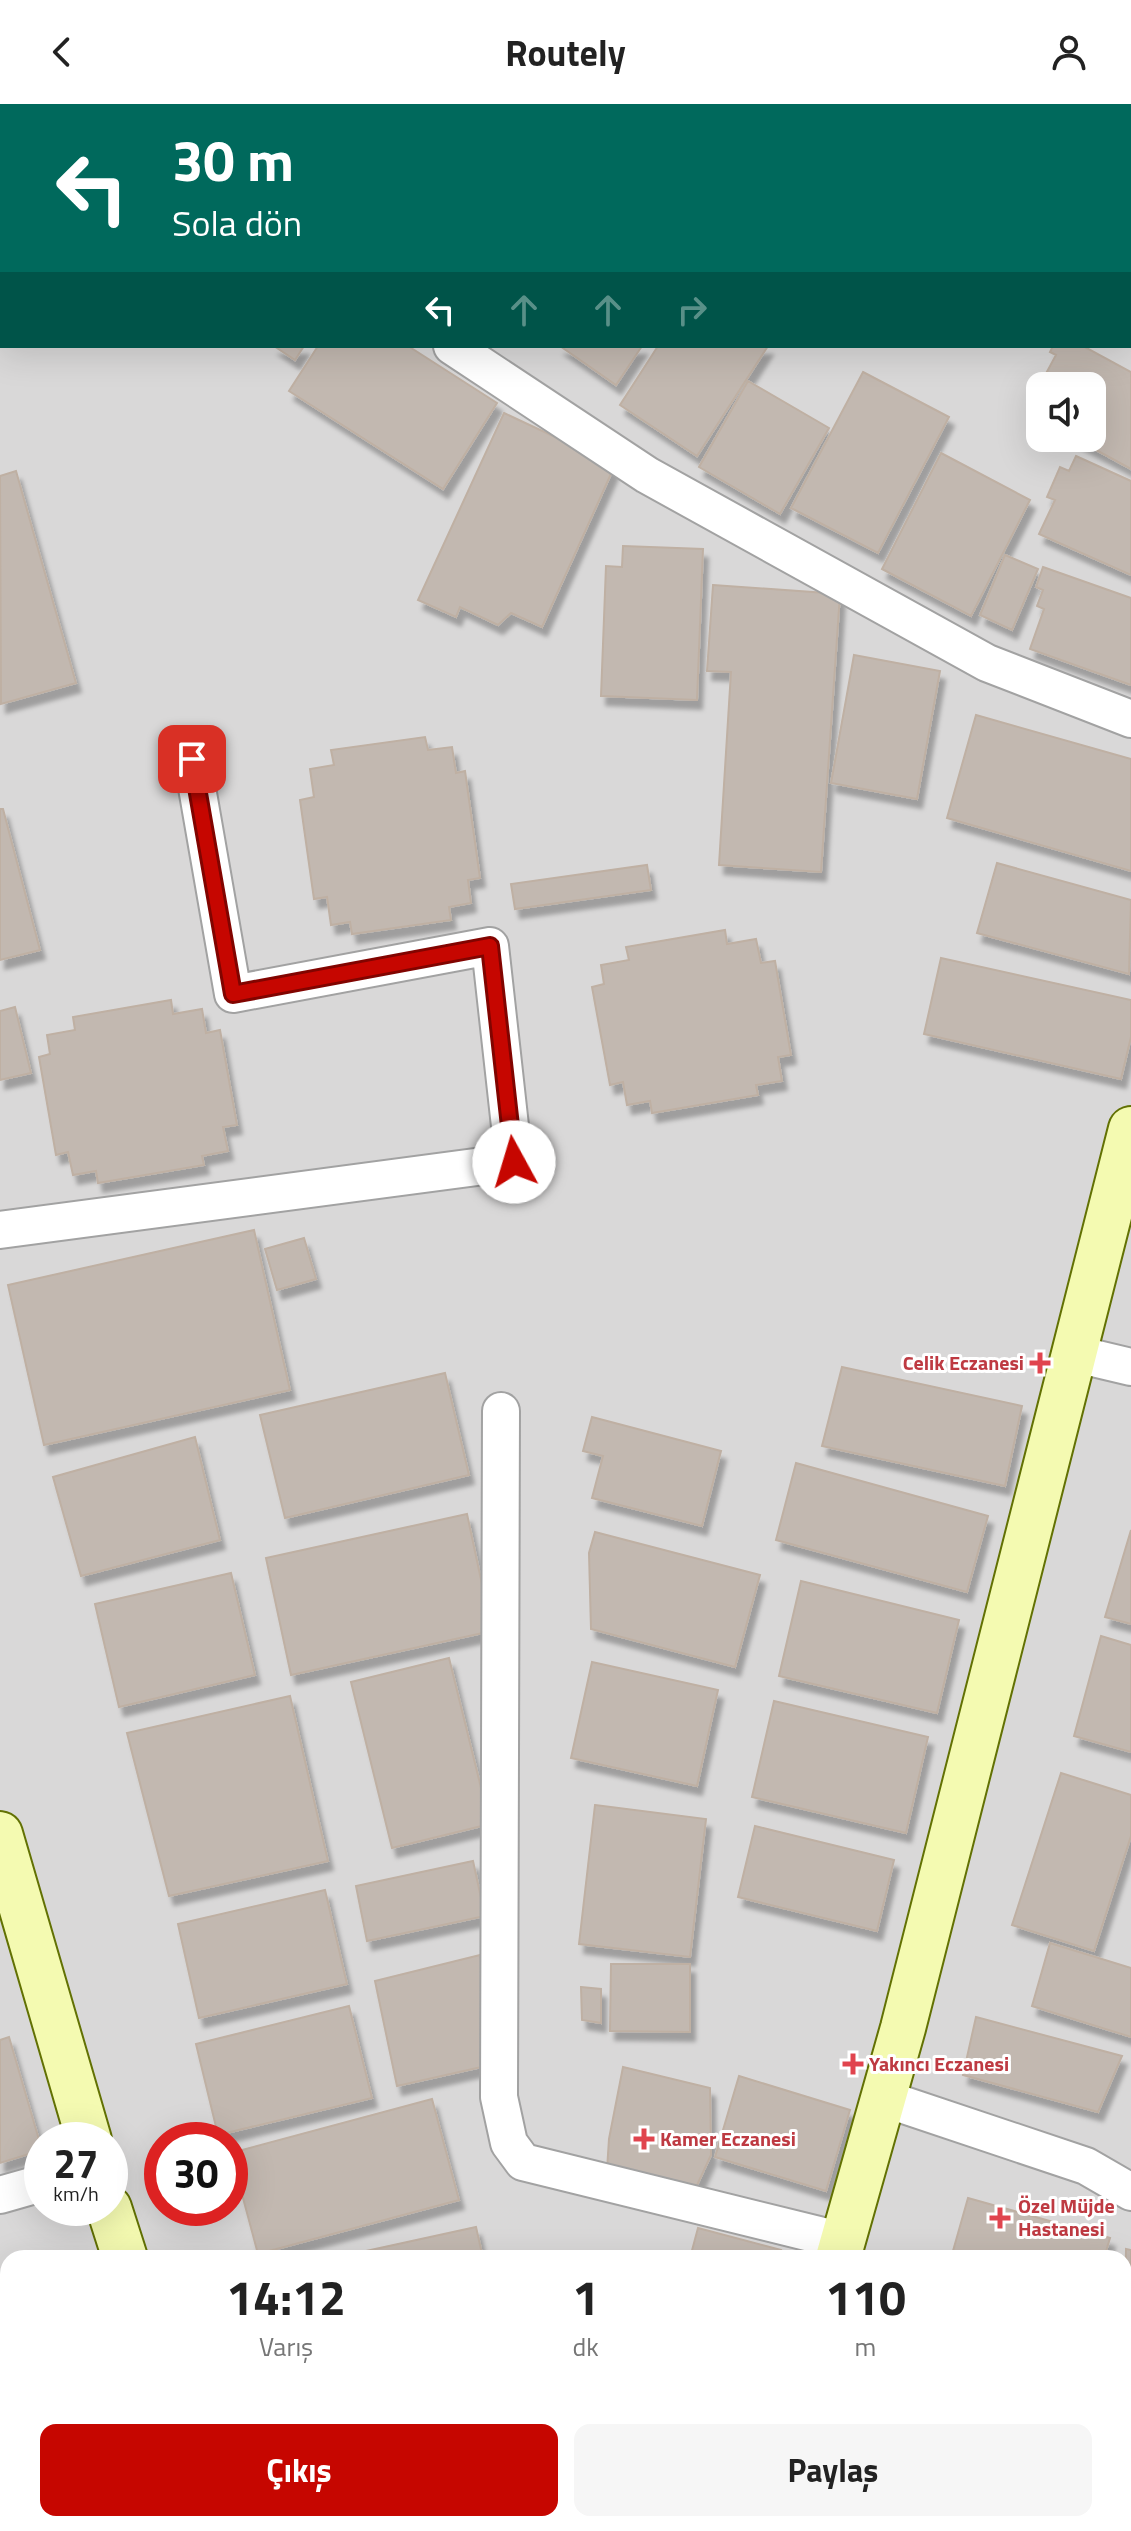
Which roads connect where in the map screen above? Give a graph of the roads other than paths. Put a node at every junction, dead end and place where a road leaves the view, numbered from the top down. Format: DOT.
graph roads {
  1 [pos="455,348"];
  2 [pos="1131,719"];
  3 [pos="192,759"];
  4 [pos="1131,1129"];
  5 [pos="0,1230"];
  6 [pos="1072,1353"];
  7 [pos="1131,1367"];
  8 [pos="501,1411"];
  9 [pos="0,1834"];
  10 [pos="883,2098"];
  11 [pos="84,2122"];
  12 [pos="24,2188"];
  13 [pos="1131,2192"];
  14 [pos="0,2195"];
  15 [pos="115,2226"];
  16 [pos="122,2250"];
  17 [pos="841,2250"];
  1 -- 2 [label="street"];
  3 -- 5 [label="street"];
  4 -- 6 [label="main road"];
  6 -- 7 [label="street"];
  6 -- 10 [label="main road"];
  8 -- 17 [label="street"];
  9 -- 11 [label="main road"];
  10 -- 13 [label="street"];
  10 -- 17 [label="main road"];
  12 -- 14 [label="street"];
  15 -- 16 [label="main road"];
}
